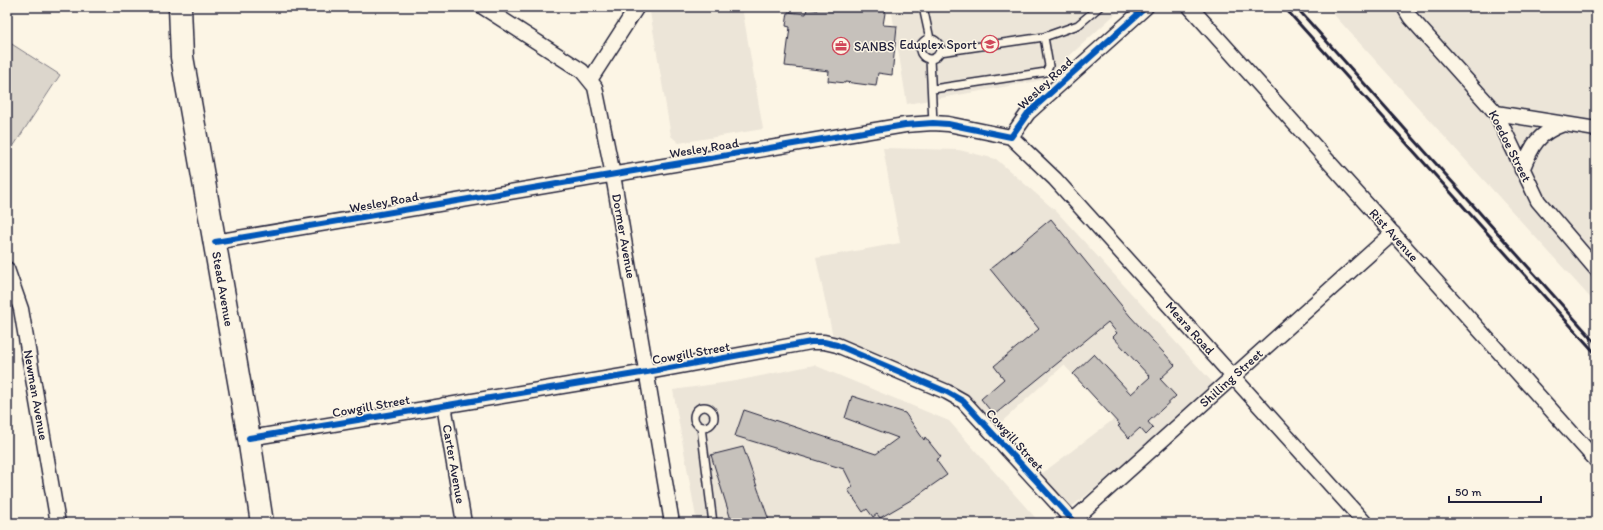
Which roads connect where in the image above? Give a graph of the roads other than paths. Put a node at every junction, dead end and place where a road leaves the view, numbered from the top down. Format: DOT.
graph roads {
  1 [pos="180,7"];
  2 [pos="483,7"];
  3 [pos="637,7"];
  4 [pos="923,7"];
  5 [pos="1099,7"];
  6 [pos="1146,7"];
  7 [pos="1404,7"];
  8 [pos="1192,9"];
  9 [pos="1044,36"];
  10 [pos="930,39"];
  11 [pos="940,52"];
  12 [pos="930,59"];
  13 [pos="590,80"];
  14 [pos="933,89"];
  15 [pos="1496,113"];
  16 [pos="933,123"];
  17 [pos="1564,124"];
  18 [pos="1596,129"];
  19 [pos="1011,137"];
  20 [pos="1522,170"];
  21 [pos="613,175"];
  22 [pos="1393,233"];
  23 [pos="215,242"];
  24 [pos="7,269"];
  25 [pos="1596,269"];
  26 [pos="647,372"];
  27 [pos="1233,376"];
  28 [pos="444,405"];
  29 [pos="701,426"];
  30 [pos="249,438"];
  31 [pos="1596,460"];
  32 [pos="1073,522"];
  33 [pos="58,523"];
  34 [pos="262,523"];
  35 [pos="464,523"];
  36 [pos="672,523"];
  37 [pos="714,523"];
  38 [pos="1365,523"];
  1 -- 23 [label="main road, Stead Avenue"];
  2 -- 13 [label="street, Dormer Avenue"];
  3 -- 13 [label="street"];
  4 -- 10 [label="lane"];
  5 -- 9 [label="lane"];
  6 -- 19 [label="street, Wesley Road"];
  7 -- 15 [label="street, Koedoe Street"];
  8 -- 22 [label="street, Rist Avenue"];
  9 -- 11 [label="lane"];
  9 -- 14 [label="lane"];
  10 -- 11 [label="lane"];
  10 -- 12 [label="lane"];
  11 -- 12 [label="lane"];
  12 -- 14 [label="lane"];
  13 -- 21 [label="street, Dormer Avenue"];
  14 -- 16 [label="lane"];
  15 -- 17 [label="street"];
  15 -- 20 [label="street, Koedoe Street"];
  16 -- 19 [label="street, Wesley Road"];
  16 -- 21 [label="street, Wesley Road"];
  17 -- 18 [label="street"];
  17 -- 20 [label="street"];
  19 -- 27 [label="street, Meara Road"];
  20 -- 25 [label="street, Koedoe Street"];
  21 -- 23 [label="street, Wesley Road"];
  21 -- 26 [label="street, Dormer Avenue"];
  22 -- 27 [label="street, Shilling Street"];
  22 -- 31 [label="street, Rist Avenue"];
  23 -- 30 [label="main road, Stead Avenue"];
  24 -- 33 [label="street, Newman Avenue"];
  26 -- 28 [label="street, Cowgill Street"];
  26 -- 32 [label="street, Cowgill Street"];
  26 -- 36 [label="street, Dormer Avenue"];
  27 -- 32 [label="street, Shilling Street"];
  27 -- 38 [label="street, Meara Road"];
  28 -- 30 [label="street, Cowgill Street"];
  28 -- 35 [label="street, Carter Avenue"];
  29 -- 37 [label="lane"];
  30 -- 34 [label="main road, Stead Avenue"];
}
